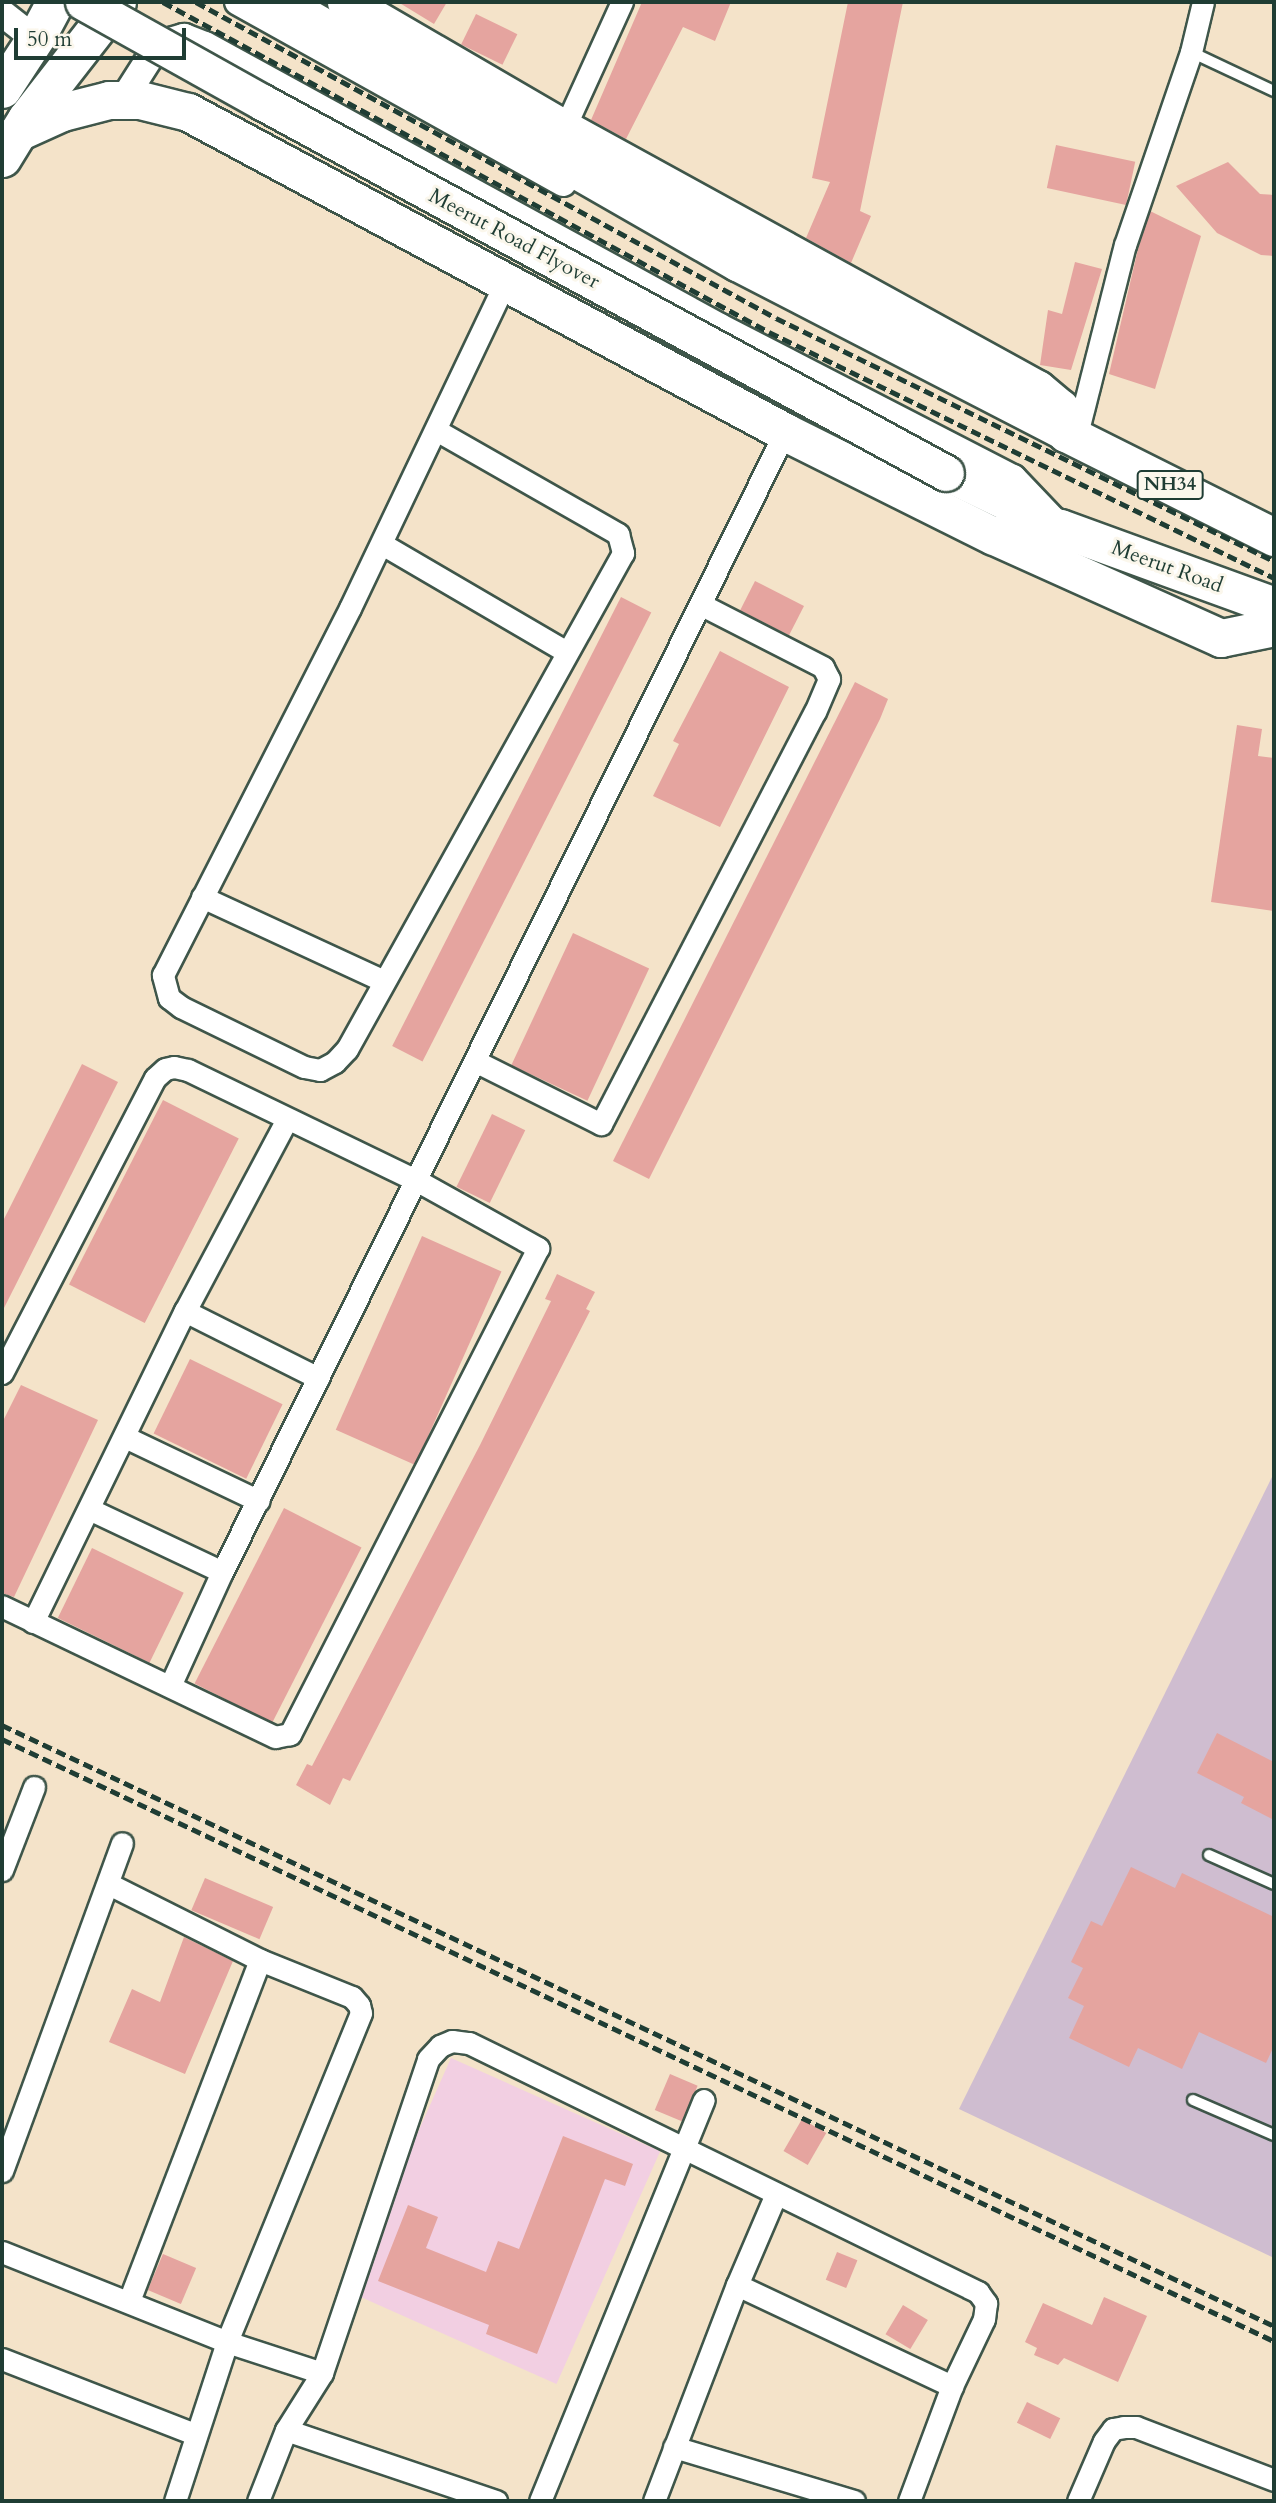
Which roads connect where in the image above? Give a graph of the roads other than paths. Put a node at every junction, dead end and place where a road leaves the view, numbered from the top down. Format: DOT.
graph roads {
  1 [pos="55,2"];
  2 [pos="83,2"];
  3 [pos="117,2"];
  4 [pos="238,2"];
  5 [pos="282,2"];
  6 [pos="622,2"];
  7 [pos="1203,2"];
  8 [pos="364,7"];
  9 [pos="2,13"];
  10 [pos="35,39"];
  11 [pos="1191,52"];
  12 [pos="2,89"];
  13 [pos="1274,91"];
  14 [pos="122,100"];
  15 [pos="564,129"];
  16 [pos="10,145"];
  17 [pos="505,283"];
  18 [pos="436,429"];
  19 [pos="785,432"];
  20 [pos="1071,435"];
  21 [pos="1060,528"];
  22 [pos="994,536"];
  23 [pos="1274,537"];
  24 [pos="382,544"];
  25 [pos="700,604"];
  26 [pos="1274,606"];
  27 [pos="1274,627"];
  28 [pos="565,651"];
  29 [pos="202,897"];
  30 [pos="384,981"];
  31 [pos="475,1061"];
  32 [pos="287,1119"];
  33 [pos="416,1180"];
  34 [pos="185,1311"];
  35 [pos="2,1373"];
  36 [pos="318,1378"];
  37 [pos="125,1437"];
  38 [pos="259,1502"];
  39 [pos="89,1509"];
  40 [pos="222,1572"];
  41 [pos="2,1606"];
  42 [pos="33,1622"];
  43 [pos="170,1685"];
  44 [pos="34,1787"];
  45 [pos="122,1843"];
  46 [pos="1209,1855"];
  47 [pos="4,1859"];
  48 [pos="109,1884"];
  49 [pos="1274,1884"];
  50 [pos="260,1960"];
  51 [pos="704,2100"];
  52 [pos="1194,2100"];
  53 [pos="1274,2135"];
  54 [pos="684,2150"];
  55 [pos="2,2171"];
  56 [pos="776,2194"];
  57 [pos="2,2252"];
  58 [pos="737,2285"];
  59 [pos="129,2301"];
  60 [pos="227,2342"];
  61 [pos="2,2359"];
  62 [pos="322,2373"];
  63 [pos="952,2386"];
  64 [pos="286,2430"];
  65 [pos="194,2434"];
  66 [pos="674,2447"];
  67 [pos="1274,2480"];
  68 [pos="175,2501"];
  69 [pos="258,2501"];
  70 [pos="496,2501"];
  71 [pos="540,2501"];
  72 [pos="654,2501"];
  73 [pos="854,2501"];
  74 [pos="909,2501"];
  75 [pos="1078,2501"];
  1 -- 10 [label="highway"];
  2 -- 21 [label="main road, Meerut Road Flyover, bridge"];
  3 -- 16 [label="highway"];
  4 -- 20 [label="street"];
  5 -- 20 [label="main road, NH34"];
  6 -- 15 [label="street"];
  7 -- 11 [label="street"];
  8 -- 15 [label="highway"];
  9 -- 10 [label="street"];
  10 -- 12 [label="highway"];
  11 -- 13 [label="lane"];
  11 -- 20 [label="street"];
  14 -- 16 [label="highway"];
  14 -- 17 [label="highway"];
  14 -- 21 [label="street"];
  15 -- 20 [label="highway"];
  17 -- 18 [label="street"];
  17 -- 19 [label="highway"];
  18 -- 24 [label="street"];
  18 -- 28 [label="street"];
  19 -- 22 [label="highway"];
  19 -- 25 [label="street"];
  20 -- 23 [label="highway, NH34"];
  21 -- 22 [label="highway"];
  21 -- 26 [label="highway, Meerut Road"];
  22 -- 27 [label="highway"];
  24 -- 28 [label="street"];
  24 -- 29 [label="street"];
  25 -- 31 [label="street"];
  25 -- 31 [label="street"];
  28 -- 30 [label="street"];
  29 -- 30 [label="street"];
  29 -- 30 [label="street"];
  31 -- 33 [label="street"];
  32 -- 33 [label="street"];
  32 -- 34 [label="street"];
  32 -- 35 [label="street"];
  33 -- 36 [label="street"];
  33 -- 43 [label="street"];
  34 -- 36 [label="street"];
  34 -- 37 [label="street"];
  36 -- 38 [label="street"];
  37 -- 38 [label="street"];
  37 -- 39 [label="street"];
  38 -- 40 [label="street"];
  39 -- 40 [label="street"];
  39 -- 42 [label="street"];
  40 -- 43 [label="street"];
  41 -- 42 [label="street"];
  42 -- 43 [label="street"];
  44 -- 47 [label="street"];
  45 -- 48 [label="street"];
  46 -- 49 [label="lane"];
  48 -- 50 [label="street"];
  48 -- 55 [label="street"];
  50 -- 59 [label="street"];
  50 -- 60 [label="street"];
  51 -- 54 [label="street"];
  52 -- 53 [label="lane"];
  54 -- 56 [label="street"];
  54 -- 62 [label="street"];
  54 -- 71 [label="street"];
  56 -- 58 [label="street"];
  56 -- 63 [label="street"];
  57 -- 59 [label="street"];
  58 -- 63 [label="street"];
  58 -- 66 [label="street"];
  59 -- 60 [label="street"];
  60 -- 62 [label="street"];
  60 -- 65 [label="street"];
  61 -- 65 [label="street"];
  62 -- 64 [label="street"];
  63 -- 74 [label="street"];
  64 -- 69 [label="street"];
  64 -- 70 [label="street"];
  65 -- 68 [label="street"];
  66 -- 72 [label="street"];
  66 -- 73 [label="street"];
  67 -- 75 [label="street"];
}
